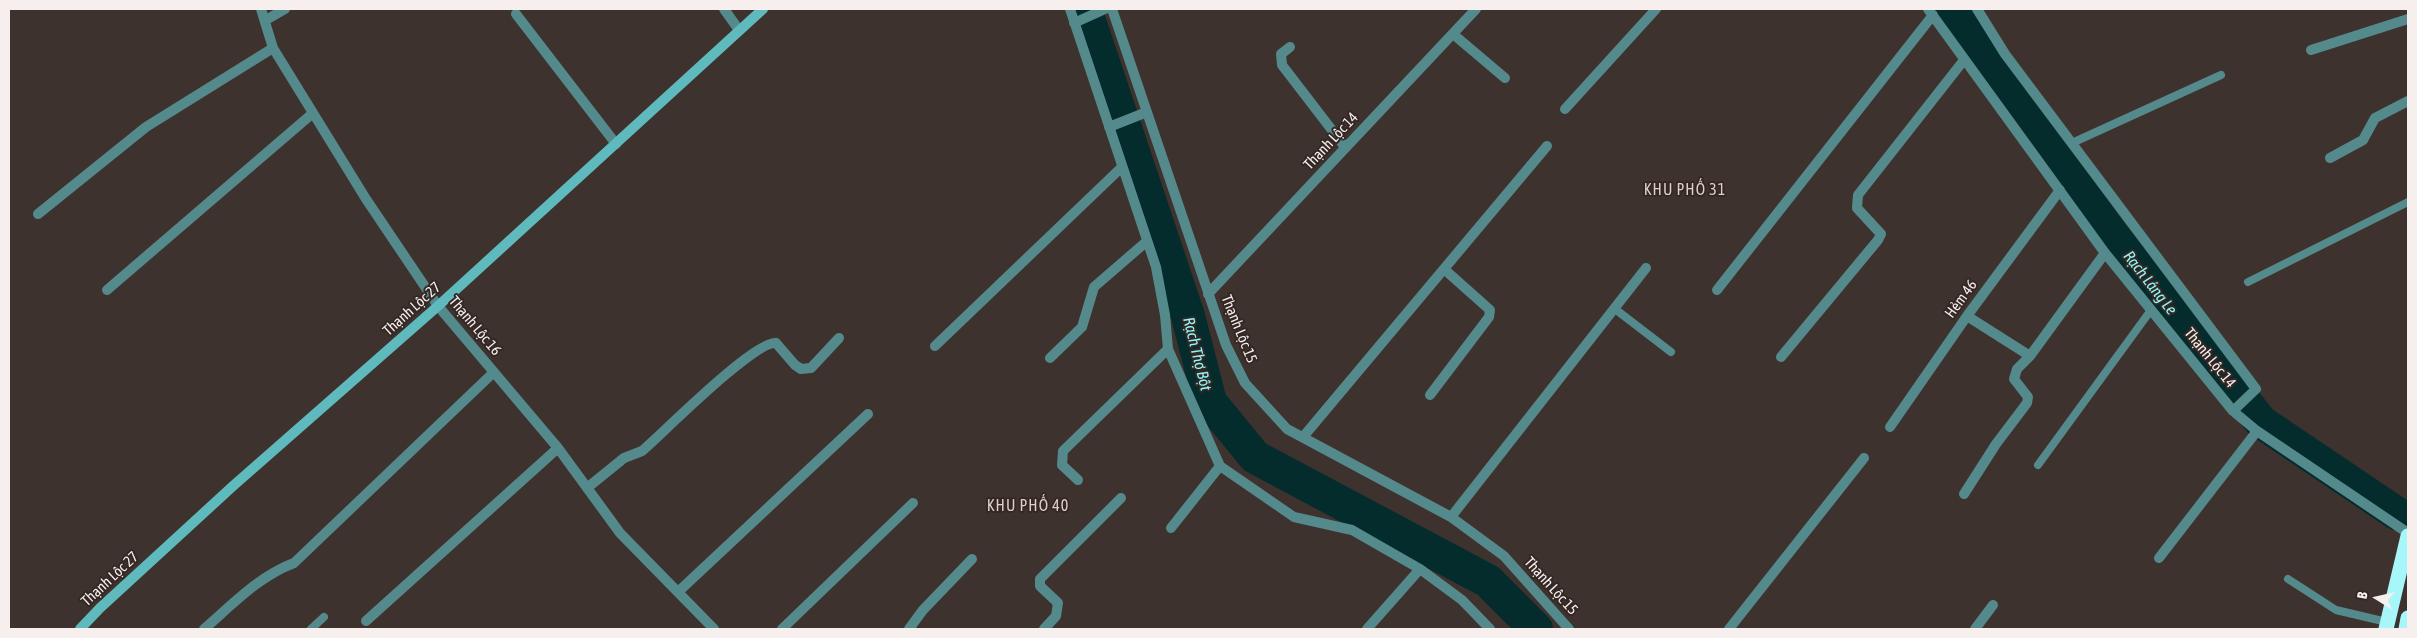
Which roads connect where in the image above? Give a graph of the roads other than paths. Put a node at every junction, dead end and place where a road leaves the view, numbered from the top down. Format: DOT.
graph roads {
  1 [pos="261,9"];
  2 [pos="285,9"];
  3 [pos="724,9"];
  4 [pos="763,9"];
  5 [pos="1070,9"];
  6 [pos="1105,9"];
  7 [pos="1112,9"];
  8 [pos="1476,9"];
  9 [pos="1656,9"];
  10 [pos="1977,9"];
  11 [pos="1930,12"];
  12 [pos="516,14"];
  13 [pos="2408,19"];
  14 [pos="266,20"];
  15 [pos="1074,23"];
  16 [pos="740,30"];
  17 [pos="1452,34"];
  18 [pos="1290,47"];
  19 [pos="273,48"];
  20 [pos="2311,50"];
  21 [pos="1964,60"];
  22 [pos="2220,75"];
  23 [pos="1505,78"];
  24 [pos="2408,101"];
  25 [pos="1566,109"];
  26 [pos="313,112"];
  27 [pos="1147,112"];
  28 [pos="1109,127"];
  29 [pos="616,144"];
  30 [pos="2072,144"];
  31 [pos="1547,146"];
  32 [pos="1345,147"];
  33 [pos="2330,158"];
  34 [pos="1122,166"];
  35 [pos="2060,190"];
  36 [pos="2408,202"];
  37 [pos="38,214"];
  38 [pos="1146,242"];
  39 [pos="2105,253"];
  40 [pos="1646,268"];
  41 [pos="1444,269"];
  42 [pos="2248,282"];
  43 [pos="107,290"];
  44 [pos="1717,290"];
  45 [pos="1208,294"];
  46 [pos="438,306"];
  47 [pos="1615,309"];
  48 [pos="2151,310"];
  49 [pos="1966,316"];
  50 [pos="839,338"];
  51 [pos="935,346"];
  52 [pos="1168,349"];
  53 [pos="1670,352"];
  54 [pos="2030,356"];
  55 [pos="1781,357"];
  56 [pos="1050,358"];
  57 [pos="494,372"];
  58 [pos="1430,395"];
  59 [pos="2233,411"];
  60 [pos="868,414"];
  61 [pos="1890,427"];
  62 [pos="2257,431"];
  63 [pos="1303,437"];
  64 [pos="558,448"];
  65 [pos="1864,458"];
  66 [pos="1220,466"];
  67 [pos="2038,466"];
  68 [pos="1078,480"];
  69 [pos="587,488"];
  70 [pos="1964,494"];
  71 [pos="1121,498"];
  72 [pos="913,503"];
  73 [pos="1451,517"];
  74 [pos="1171,528"];
  75 [pos="2408,534"];
  76 [pos="2159,558"];
  77 [pos="972,559"];
  78 [pos="1420,569"];
  79 [pos="2288,579"];
  80 [pos="678,592"];
  81 [pos="1993,605"];
  82 [pos="324,617"];
  83 [pos="2408,618"];
  84 [pos="366,621"];
  85 [pos="2387,626"];
  86 [pos="80,629"];
  87 [pos="204,629"];
  88 [pos="311,629"];
  89 [pos="714,629"];
  90 [pos="782,629"];
  91 [pos="909,629"];
  92 [pos="1044,629"];
  93 [pos="1367,629"];
  94 [pos="1490,629"];
  95 [pos="1569,629"];
  96 [pos="1729,629"];
  97 [pos="1975,629"];
  98 [pos="2406,629"];
  1 -- 14 [label="street, Thạnh Lộc 16"];
  2 -- 14 [label="street"];
  3 -- 16 [label="street"];
  4 -- 16 [label="street, Thạnh Lộc 27"];
  5 -- 15 [label="street"];
  6 -- 15 [label="street"];
  7 -- 27 [label="street, Thạnh Lộc 15"];
  8 -- 17 [label="street, Thạnh Lộc 14"];
  9 -- 25 [label="street"];
  10 -- 30 [label="street, Thạnh Lộc 14"];
  11 -- 21 [label="street, Thạnh Lộc 14"];
  11 -- 44 [label="street"];
  12 -- 29 [label="street"];
  13 -- 20 [label="street"];
  14 -- 19 [label="street, Thạnh Lộc 16"];
  15 -- 28 [label="street"];
  16 -- 29 [label="street, Thạnh Lộc 27"];
  17 -- 23 [label="street"];
  17 -- 32 [label="street, Thạnh Lộc 14"];
  18 -- 32 [label="street"];
  19 -- 26 [label="street, Thạnh Lộc 16"];
  19 -- 37 [label="street"];
  21 -- 35 [label="street, Thạnh Lộc 14"];
  21 -- 55 [label="street"];
  22 -- 30 [label="lane"];
  24 -- 33 [label="street"];
  26 -- 43 [label="street"];
  26 -- 46 [label="street, Thạnh Lộc 16"];
  27 -- 28 [label="street"];
  27 -- 45 [label="street, Thạnh Lộc 15"];
  28 -- 34 [label="street"];
  29 -- 46 [label="street, Thạnh Lộc 27"];
  30 -- 59 [label="street, Thạnh Lộc 14"];
  31 -- 41 [label="street"];
  32 -- 45 [label="street, Thạnh Lộc 14"];
  34 -- 38 [label="street"];
  34 -- 51 [label="street"];
  35 -- 39 [label="street, Thạnh Lộc 14"];
  35 -- 49 [label="street, Hẻm 46"];
  36 -- 42 [label="lane"];
  38 -- 52 [label="street"];
  38 -- 56 [label="street"];
  39 -- 48 [label="street, Thạnh Lộc 14"];
  39 -- 54 [label="street"];
  40 -- 47 [label="street"];
  41 -- 58 [label="street"];
  41 -- 63 [label="street"];
  45 -- 63 [label="street, Thạnh Lộc 15"];
  46 -- 57 [label="street, Thạnh Lộc 16"];
  46 -- 86 [label="street, Thạnh Lộc 27"];
  47 -- 53 [label="lane"];
  47 -- 73 [label="street"];
  48 -- 59 [label="street, Thạnh Lộc 14"];
  48 -- 67 [label="lane"];
  49 -- 54 [label="street"];
  49 -- 61 [label="street, Hẻm 46"];
  50 -- 69 [label="street"];
  52 -- 66 [label="street"];
  52 -- 68 [label="street"];
  54 -- 70 [label="street"];
  57 -- 64 [label="street, Thạnh Lộc 16"];
  57 -- 87 [label="street"];
  59 -- 62 [label="street, Thạnh Lộc 14"];
  60 -- 80 [label="street"];
  62 -- 75 [label="street, Thạnh Lộc 14"];
  62 -- 76 [label="street"];
  63 -- 73 [label="street, Thạnh Lộc 15"];
  64 -- 69 [label="street, Thạnh Lộc 16"];
  64 -- 84 [label="street"];
  65 -- 96 [label="street"];
  66 -- 74 [label="street"];
  66 -- 78 [label="street"];
  69 -- 80 [label="street, Thạnh Lộc 16"];
  71 -- 92 [label="street"];
  72 -- 90 [label="street"];
  73 -- 95 [label="street, Thạnh Lộc 15"];
  75 -- 85 [label="highway"];
  77 -- 91 [label="street"];
  78 -- 93 [label="street"];
  78 -- 94 [label="street"];
  79 -- 85 [label="lane"];
  80 -- 89 [label="street, Thạnh Lộc 16"];
  81 -- 97 [label="street"];
  82 -- 88 [label="lane"];
  83 -- 98 [label="highway"];
}
